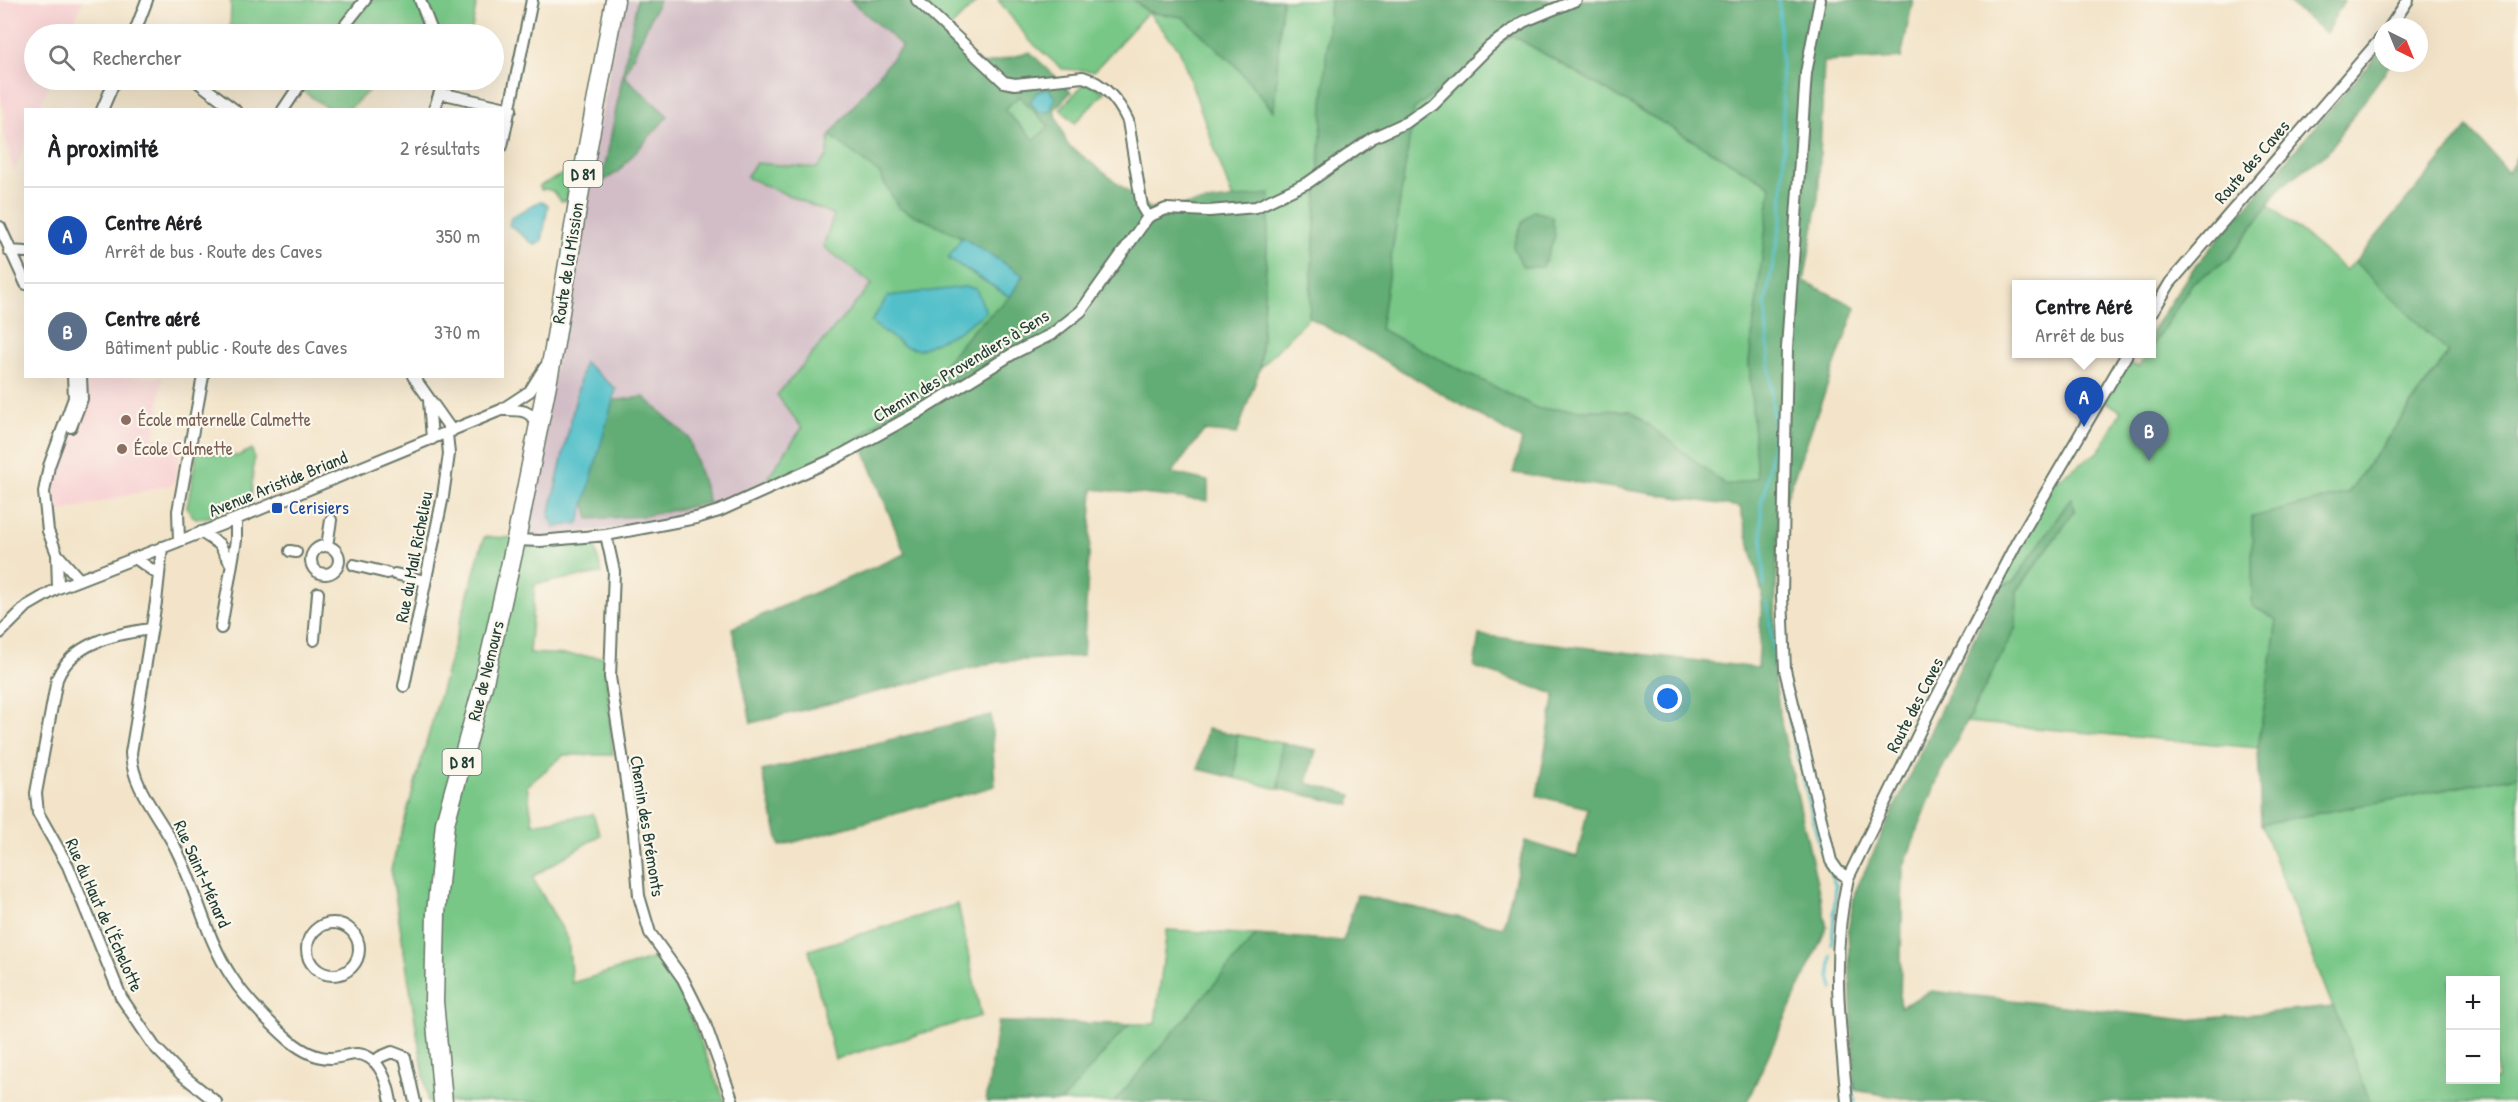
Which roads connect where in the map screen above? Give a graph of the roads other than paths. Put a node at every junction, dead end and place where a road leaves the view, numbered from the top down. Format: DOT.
graph roads {
  1 [pos="147,0"];
  2 [pos="365,0"];
  3 [pos="420,0"];
  4 [pos="532,0"];
  5 [pos="615,0"];
  6 [pos="917,0"];
  7 [pos="1576,0"];
  8 [pos="1820,0"];
  9 [pos="2408,0"];
  10 [pos="2396,18"];
  11 [pos="138,24"];
  12 [pos="346,24"];
  13 [pos="429,24"];
  14 [pos="2374,46"];
  15 [pos="111,90"];
  16 [pos="208,90"];
  17 [pos="296,90"];
  18 [pos="441,90"];
  19 [pos="440,93"];
  20 [pos="493,107"];
  21 [pos="103,108"];
  22 [pos="232,108"];
  23 [pos="284,108"];
  24 [pos="436,108"];
  25 [pos="504,108"];
  26 [pos="511,109"];
  27 [pos="504,138"];
  28 [pos="1148,217"];
  29 [pos="0,227"];
  30 [pos="9,251"];
  31 [pos="24,252"];
  32 [pos="24,280"];
  33 [pos="2156,305"];
  34 [pos="554,349"];
  35 [pos="2125,358"];
  36 [pos="73,378"];
  37 [pos="81,378"];
  38 [pos="203,378"];
  39 [pos="414,378"];
  40 [pos="537,394"];
  41 [pos="429,399"];
  42 [pos="501,410"];
  43 [pos="525,410"];
  44 [pos="538,428"];
  45 [pos="449,433"];
  46 [pos="432,439"];
  47 [pos="57,446"];
  48 [pos="236,519"];
  49 [pos="331,520"];
  50 [pos="201,532"];
  51 [pos="606,536"];
  52 [pos="516,540"];
  53 [pos="179,541"];
  54 [pos="327,546"];
  55 [pos="162,548"];
  56 [pos="57,554"];
  57 [pos="135,558"];
  58 [pos="231,564"];
  59 [pos="346,564"];
  60 [pos="159,575"];
  61 [pos="79,579"];
  62 [pos="425,581"];
  63 [pos="319,584"];
  64 [pos="58,588"];
  65 [pos="221,628"];
  66 [pos="151,629"];
  67 [pos="0,633"];
  68 [pos="314,640"];
  69 [pos="404,686"];
  70 [pos="1848,878"];
  71 [pos="357,940"];
  72 [pos="375,1062"];
  73 [pos="216,1102"];
  74 [pos="391,1102"];
  75 [pos="415,1102"];
  76 [pos="443,1102"];
  77 [pos="733,1102"];
  78 [pos="1847,1102"];
  1 -- 11 [label="street"];
  2 -- 12 [label="street"];
  3 -- 13 [label="street"];
  4 -- 26 [label="street"];
  5 -- 34 [label="main road, Route de la Mission / D 81"];
  6 -- 28 [label="street"];
  7 -- 28 [label="street"];
  8 -- 70 [label="street"];
  9 -- 10 [label="street"];
  14 -- 33 [label="street, Route des Caves"];
  15 -- 21 [label="street"];
  16 -- 22 [label="street"];
  17 -- 23 [label="street"];
  18 -- 19 [label="street"];
  19 -- 20 [label="street"];
  19 -- 24 [label="street"];
  25 -- 26 [label="street"];
  26 -- 27 [label="street"];
  28 -- 51 [label="street, Chemin des Provendiers à Sens"];
  29 -- 30 [label="street"];
  30 -- 31 [label="street"];
  30 -- 32 [label="street"];
  34 -- 40 [label="main road, Rue de Nemours / D 81"];
  35 -- 70 [label="street, Route des Caves"];
  36 -- 47 [label="street"];
  37 -- 47 [label="street"];
  38 -- 53 [label="street"];
  39 -- 41 [label="street"];
  40 -- 42 [label="street, Avenue Aristide Briand"];
  40 -- 43 [label="street"];
  40 -- 44 [label="main road, Rue de Nemours / D 81"];
  41 -- 45 [label="street"];
  41 -- 46 [label="street"];
  42 -- 43 [label="street"];
  42 -- 45 [label="street, Avenue Aristide Briand"];
  43 -- 44 [label="street"];
  44 -- 52 [label="main road, Rue de Nemours / D 81"];
  45 -- 46 [label="street, Avenue Aristide Briand"];
  45 -- 62 [label="street, Rue du Mail Richelieu"];
  46 -- 48 [label="street, Avenue Aristide Briand"];
  47 -- 56 [label="street"];
  48 -- 50 [label="street, Avenue Aristide Briand"];
  48 -- 58 [label="street"];
  49 -- 54 [label="street"];
  50 -- 53 [label="street, Avenue Aristide Briand"];
  50 -- 58 [label="street"];
  51 -- 52 [label="street, Chemin des Provendiers à Sens"];
  51 -- 77 [label="street, Chemin des Brémonts"];
  52 -- 76 [label="main road, Rue de Nemours / D 81"];
  53 -- 55 [label="street, Avenue Aristide Briand"];
  54 -- 59 [label="street"];
  54 -- 63 [label="street"];
  55 -- 57 [label="street, Avenue Aristide Briand"];
  55 -- 60 [label="street, Rue Saint-Ménard"];
  56 -- 61 [label="street"];
  56 -- 64 [label="street"];
  57 -- 60 [label="street"];
  57 -- 61 [label="street, Avenue Aristide Briand"];
  58 -- 65 [label="street"];
  59 -- 62 [label="street"];
  59 -- 63 [label="street"];
  60 -- 66 [label="street, Rue Saint-Ménard"];
  61 -- 64 [label="street, Avenue Aristide Briand"];
  62 -- 69 [label="street, Rue du Mail Richelieu"];
  63 -- 68 [label="street"];
  64 -- 67 [label="street, Avenue Aristide Briand"];
  66 -- 72 [label="street, Rue Saint-Ménard"];
  66 -- 73 [label="street, Rue du Haut de l'Échelotte"];
  70 -- 78 [label="street, Route des Caves"];
  71 -- 71 [label="street"];
  72 -- 74 [label="street"];
  72 -- 75 [label="street, Rue Saint-Ménard"];
}
